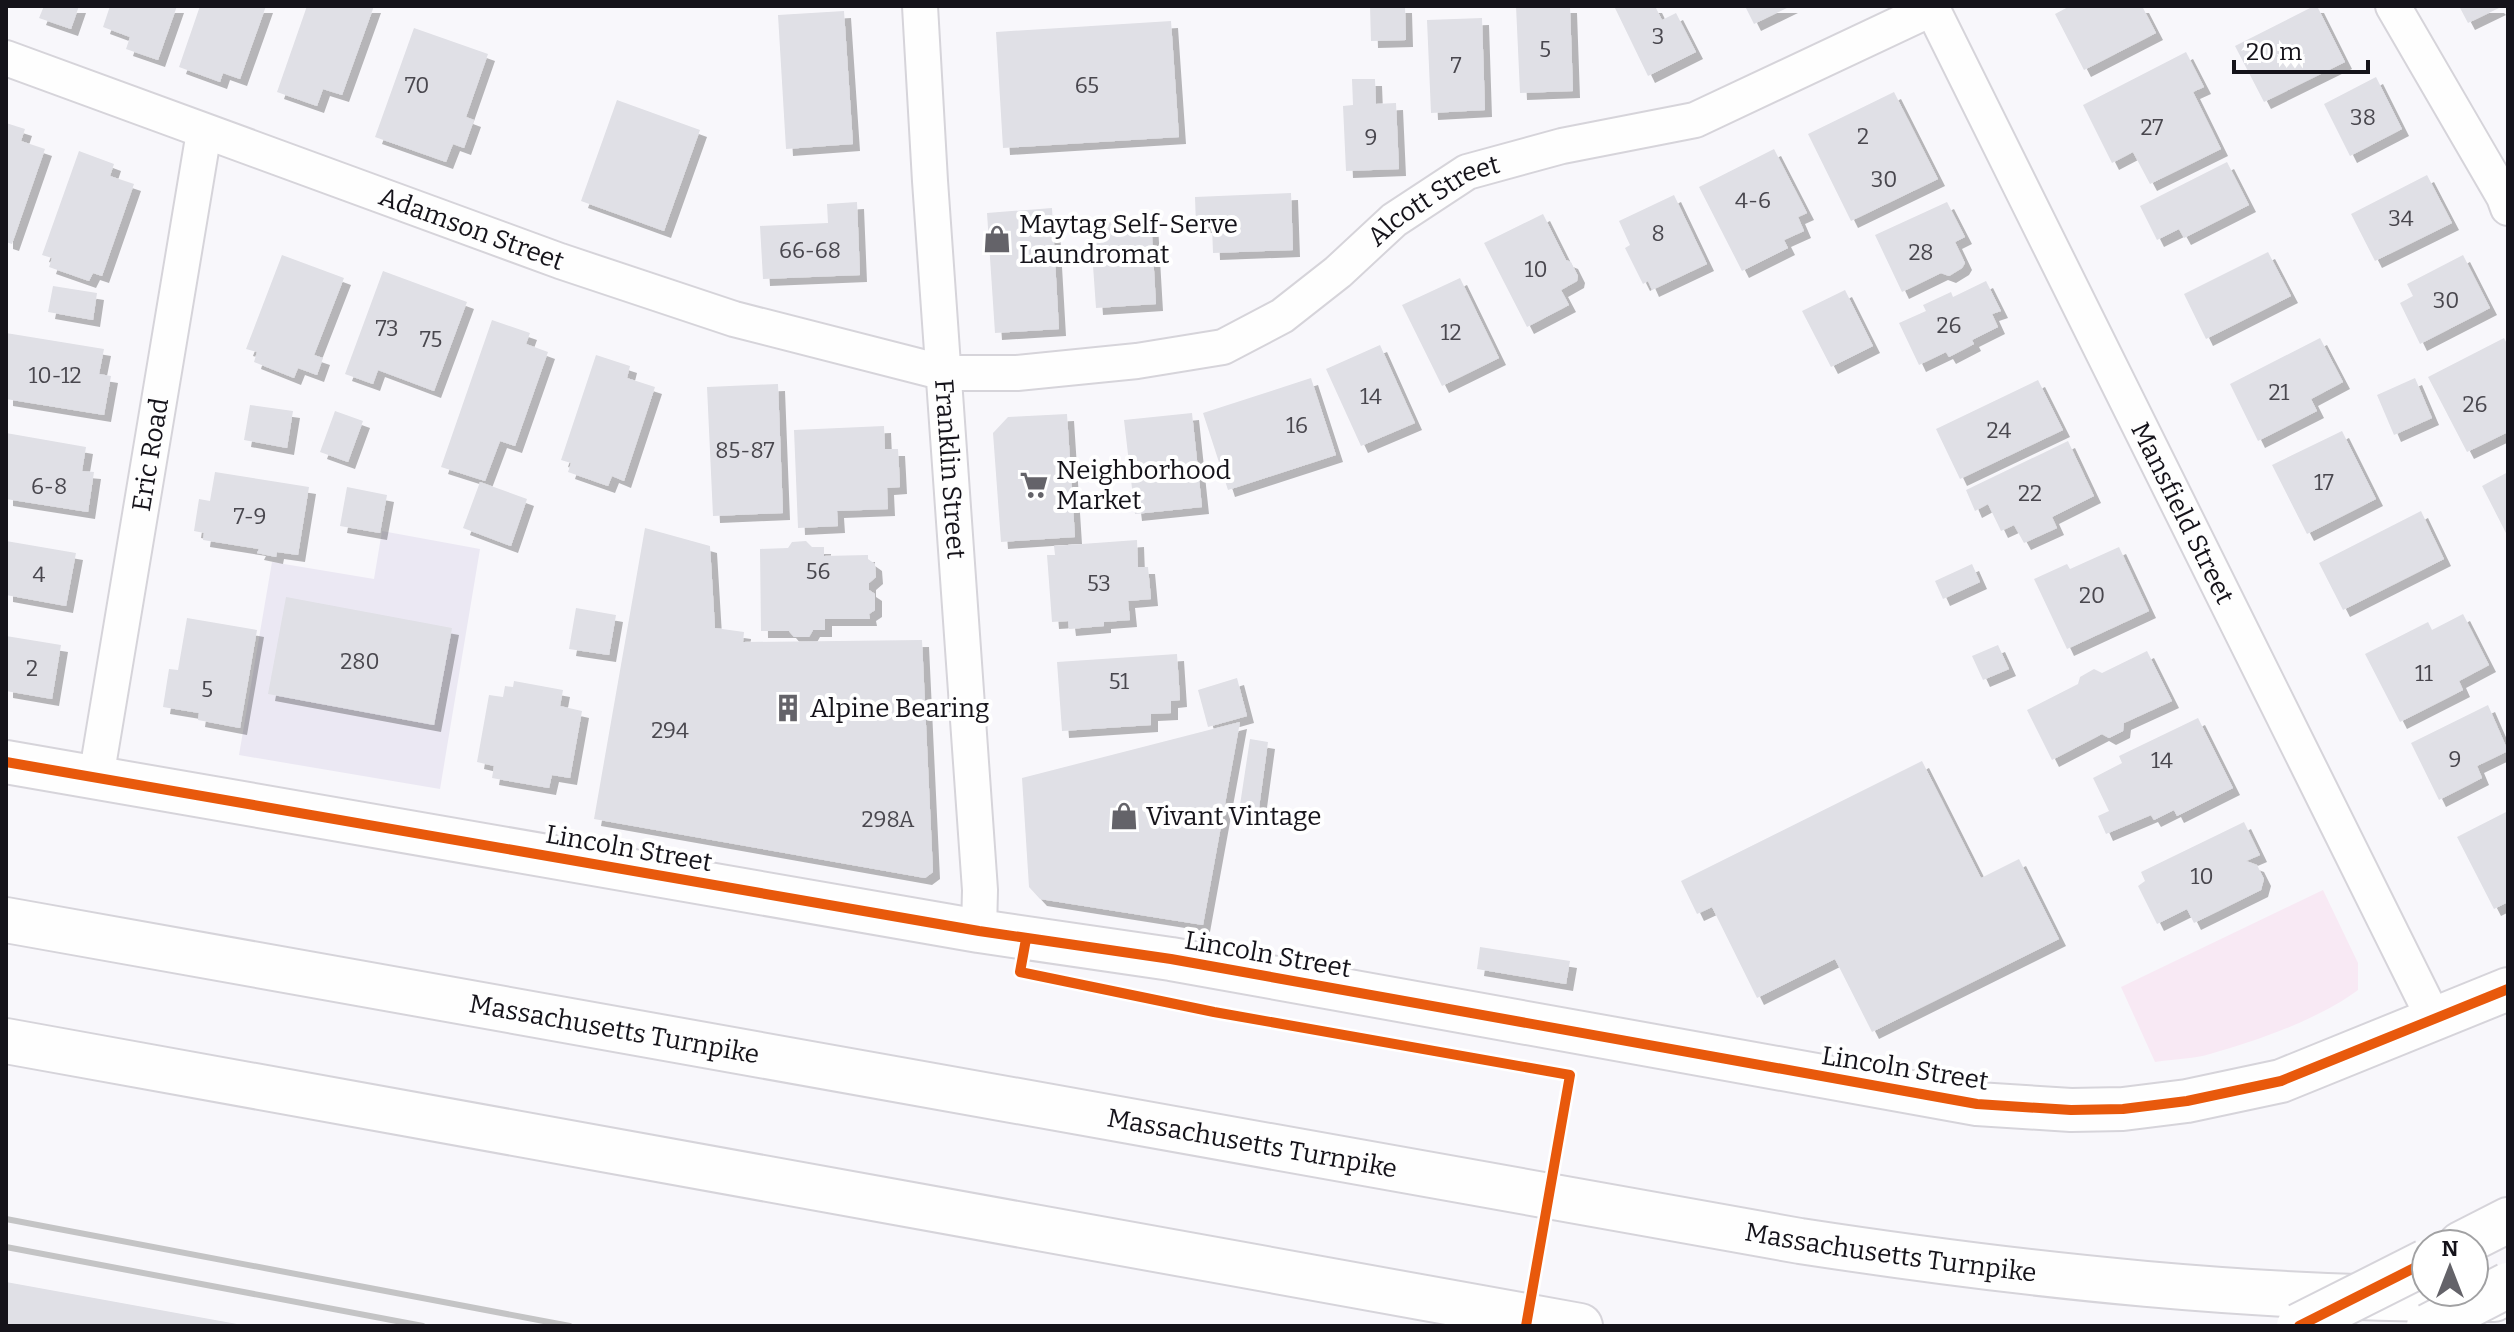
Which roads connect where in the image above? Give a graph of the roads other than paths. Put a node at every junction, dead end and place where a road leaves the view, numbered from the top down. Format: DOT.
graph roads {
  1 [pos="920,6"];
  2 [pos="2393,6"];
  3 [pos="1932,7"];
  4 [pos="6,58"];
  5 [pos="204,132"];
  6 [pos="2507,200"];
  7 [pos="945,373"];
  8 [pos="6,762"];
  9 [pos="96,778"];
  10 [pos="6,920"];
  11 [pos="979,931"];
  12 [pos="2508,989"];
  13 [pos="2435,1021"];
  14 [pos="6,1041"];
  15 [pos="2508,1220"];
  16 [pos="2490,1229"];
  17 [pos="2410,1270"];
  18 [pos="2508,1285"];
  19 [pos="2508,1299"];
  20 [pos="1580,1326"];
  21 [pos="2299,1326"];
  22 [pos="2429,1326"];
  1 -- 7 [label="street, Franklin Street"];
  2 -- 6 [label="street"];
  3 -- 7 [label="street, Alcott Street"];
  3 -- 13 [label="street, Mansfield Street"];
  4 -- 5 [label="street, Adamson Street"];
  5 -- 7 [label="street, Adamson Street"];
  5 -- 9 [label="street, Eric Road"];
  7 -- 11 [label="street, Franklin Street"];
  8 -- 9 [label="street, Lincoln Street"];
  9 -- 11 [label="street, Lincoln Street"];
  10 -- 19 [label="main road, Massachusetts Turnpike"];
  11 -- 13 [label="street, Lincoln Street"];
  12 -- 13 [label="street, Lincoln Street"];
  14 -- 20 [label="main road"];
  15 -- 16 [label="main road"];
  17 -- 21 [label="main road, bridge"];
  18 -- 22 [label="main road, bridge"];
}
